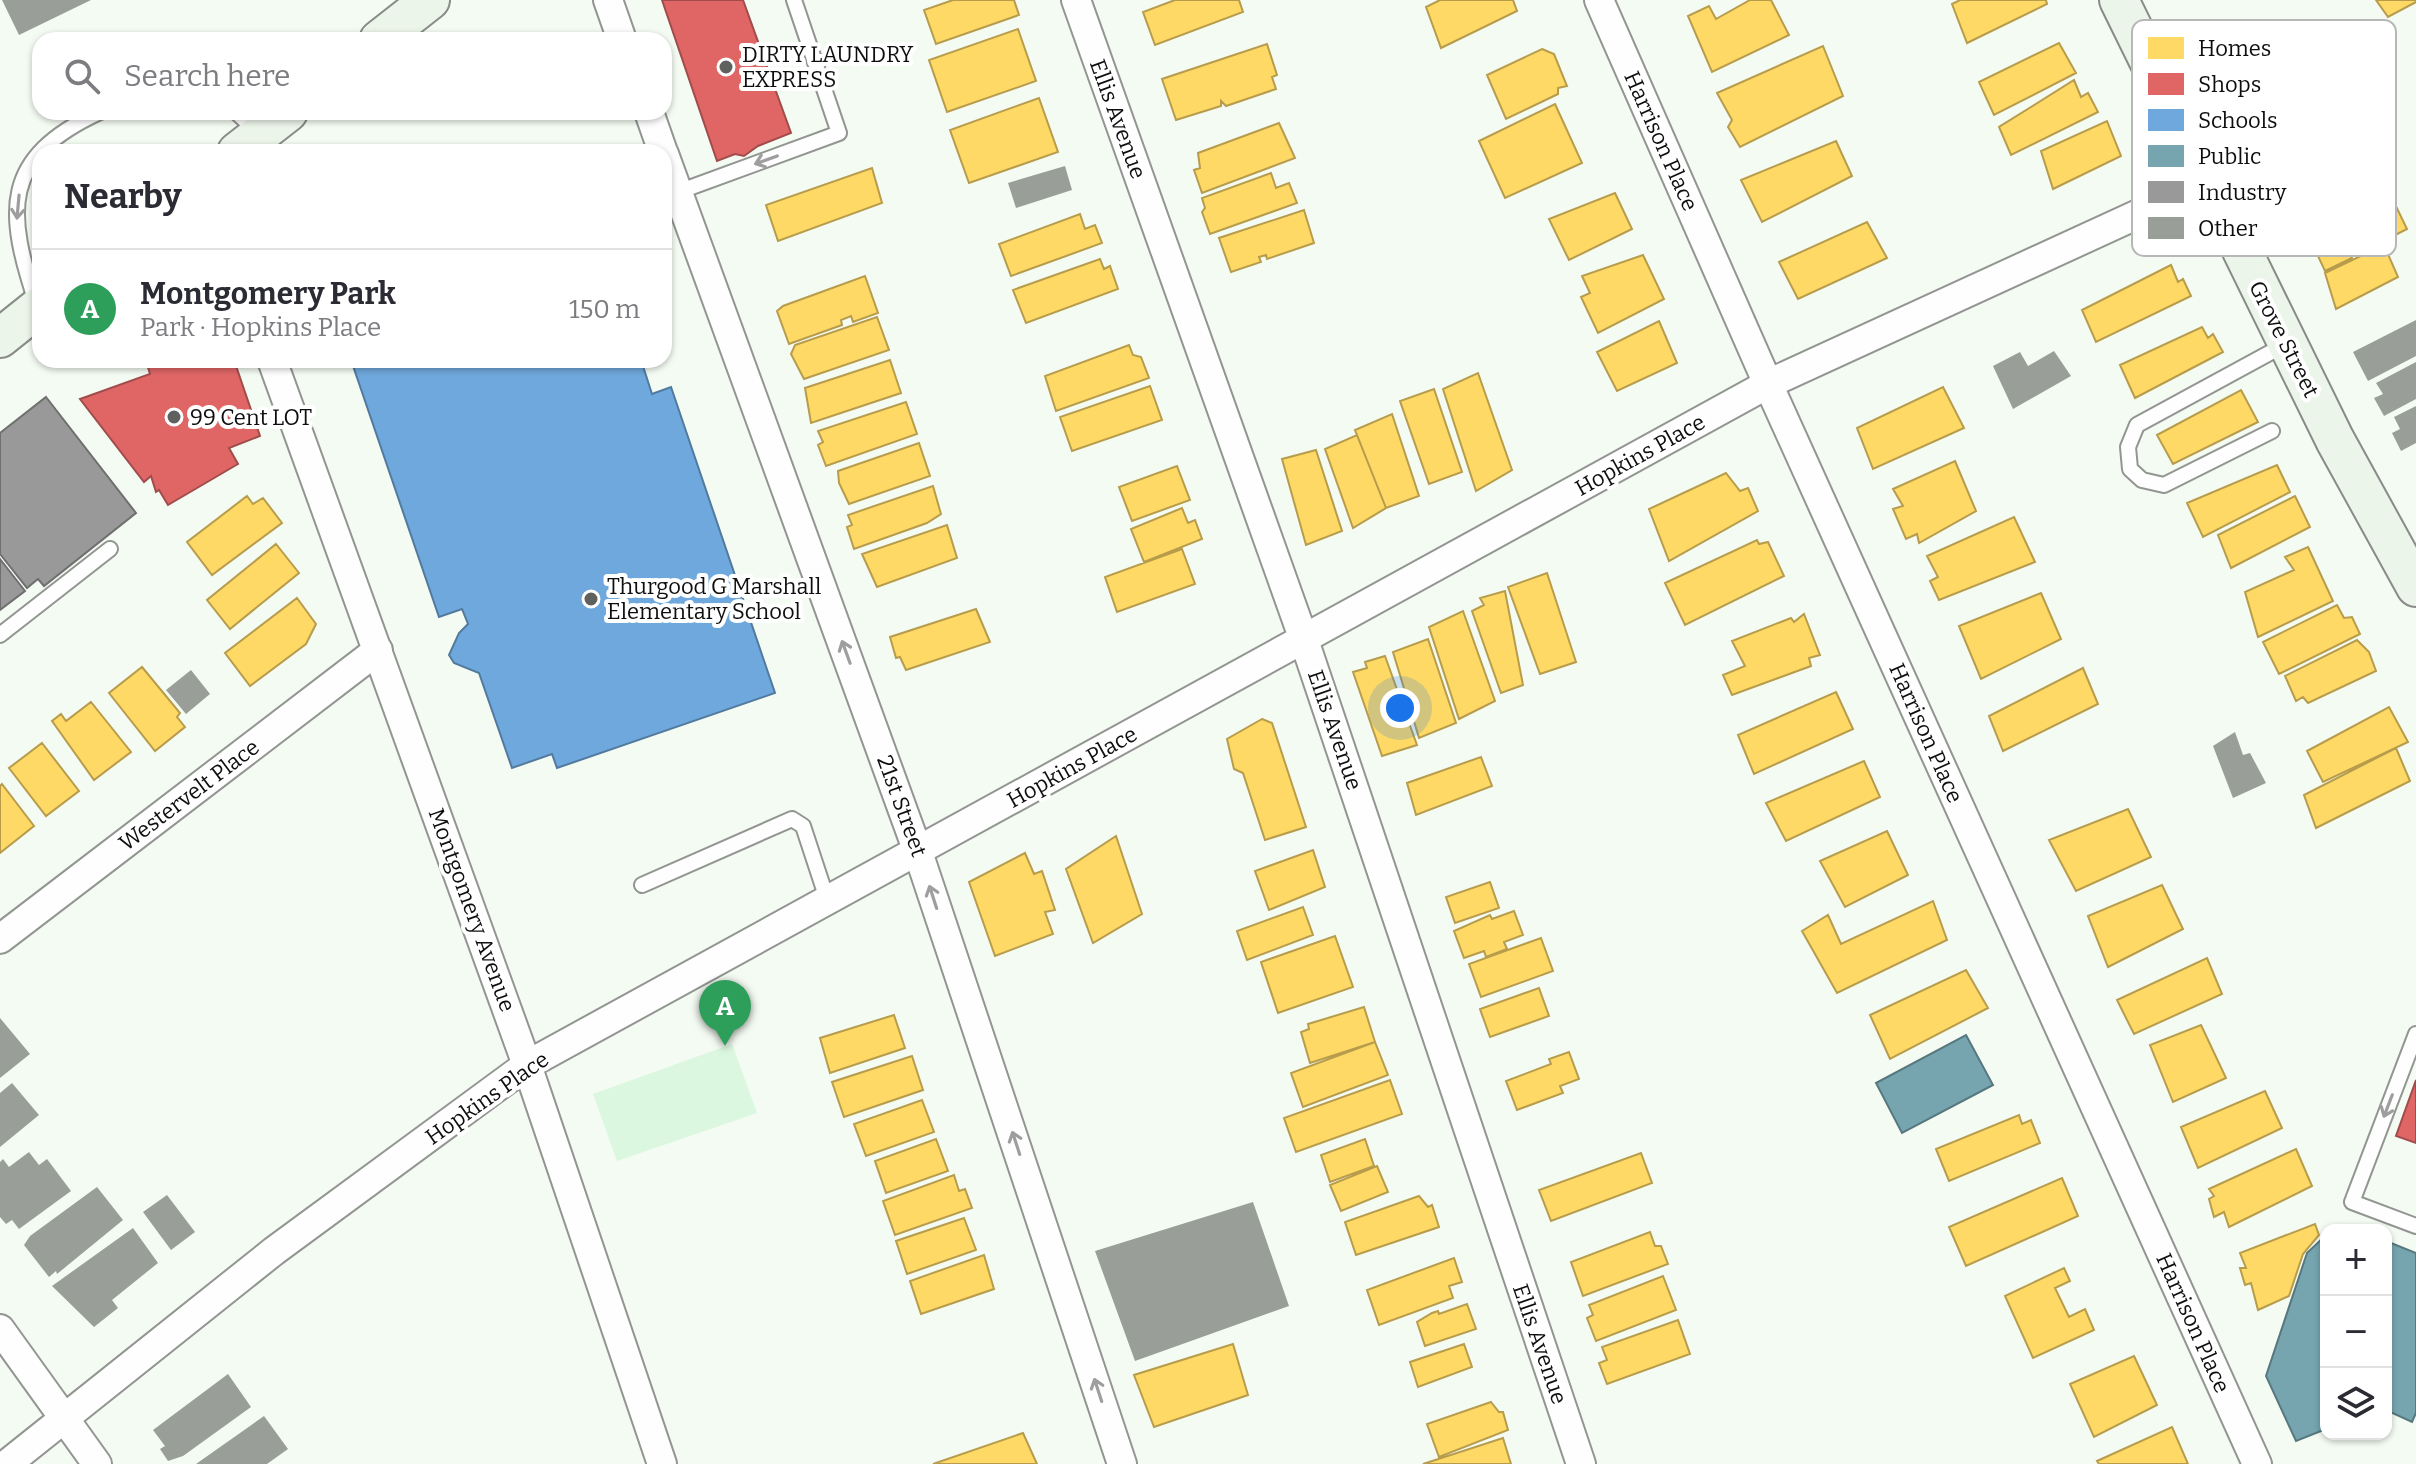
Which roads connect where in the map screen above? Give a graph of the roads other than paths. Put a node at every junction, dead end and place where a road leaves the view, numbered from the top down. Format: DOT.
graph roads {
  1 [pos="430,0"];
  2 [pos="608,0"];
  3 [pos="794,0"];
  4 [pos="1076,0"];
  5 [pos="1599,0"];
  6 [pos="2119,0"];
  7 [pos="2132,27"];
  8 [pos="389,32"];
  9 [pos="619,32"];
  10 [pos="83,120"];
  11 [pos="652,120"];
  12 [pos="51,144"];
  13 [pos="661,144"];
  14 [pos="32,162"];
  15 [pos="672,175"];
  16 [pos="678,192"];
  17 [pos="2132,217"];
  18 [pos="2242,256"];
  19 [pos="32,287"];
  20 [pos="32,313"];
  21 [pos="0,338"];
  22 [pos="2286,344"];
  23 [pos="275,368"];
  24 [pos="1768,384"];
  25 [pos="2272,431"];
  26 [pos="110,549"];
  27 [pos="2416,587"];
  28 [pos="0,635"];
  29 [pos="1304,640"];
  30 [pos="378,650"];
  31 [pos="918,852"];
  32 [pos="642,885"];
  33 [pos="827,899"];
  34 [pos="0,939"];
  35 [pos="2416,1034"];
  36 [pos="527,1065"];
  37 [pos="2416,1226"];
  38 [pos="0,1329"];
  39 [pos="65,1419"];
  40 [pos="7,1464"];
  41 [pos="97,1464"];
  42 [pos="662,1464"];
  43 [pos="1122,1464"];
  44 [pos="1581,1464"];
  45 [pos="2257,1464"];
  1 -- 8 [label="main road"];
  2 -- 9 [label="street"];
  3 -- 16 [label="lane, one-way"];
  4 -- 29 [label="street, Ellis Avenue"];
  5 -- 24 [label="street, Harrison Place"];
  6 -- 7 [label="main road, Grove Street"];
  10 -- 12 [label="lane, one-way"];
  11 -- 13 [label="street, 21st Street"];
  14 -- 19 [label="lane, one-way"];
  15 -- 16 [label="street, 21st Street"];
  31 -- 16 [label="street, 21st Street, one-way"];
  17 -- 24 [label="street, Hopkins Place"];
  18 -- 22 [label="main road, Grove Street"];
  20 -- 21 [label="main road"];
  22 -- 25 [label="lane"];
  22 -- 27 [label="main road, Grove Street"];
  23 -- 30 [label="street, Montgomery Avenue"];
  24 -- 29 [label="street, Hopkins Place"];
  24 -- 45 [label="street, Harrison Place"];
  26 -- 28 [label="lane"];
  29 -- 31 [label="street, Hopkins Place"];
  29 -- 44 [label="street, Ellis Avenue"];
  30 -- 34 [label="street, Westervelt Place"];
  30 -- 36 [label="street, Montgomery Avenue"];
  31 -- 33 [label="street, Hopkins Place"];
  43 -- 31 [label="street, 21st Street, one-way"];
  32 -- 33 [label="lane"];
  33 -- 36 [label="street, Hopkins Place"];
  35 -- 37 [label="lane, one-way"];
  36 -- 39 [label="street, Hopkins Place"];
  36 -- 42 [label="street, Montgomery Avenue"];
  38 -- 39 [label="street"];
  39 -- 40 [label="street, Hopkins Place"];
  39 -- 41 [label="street"];
}
